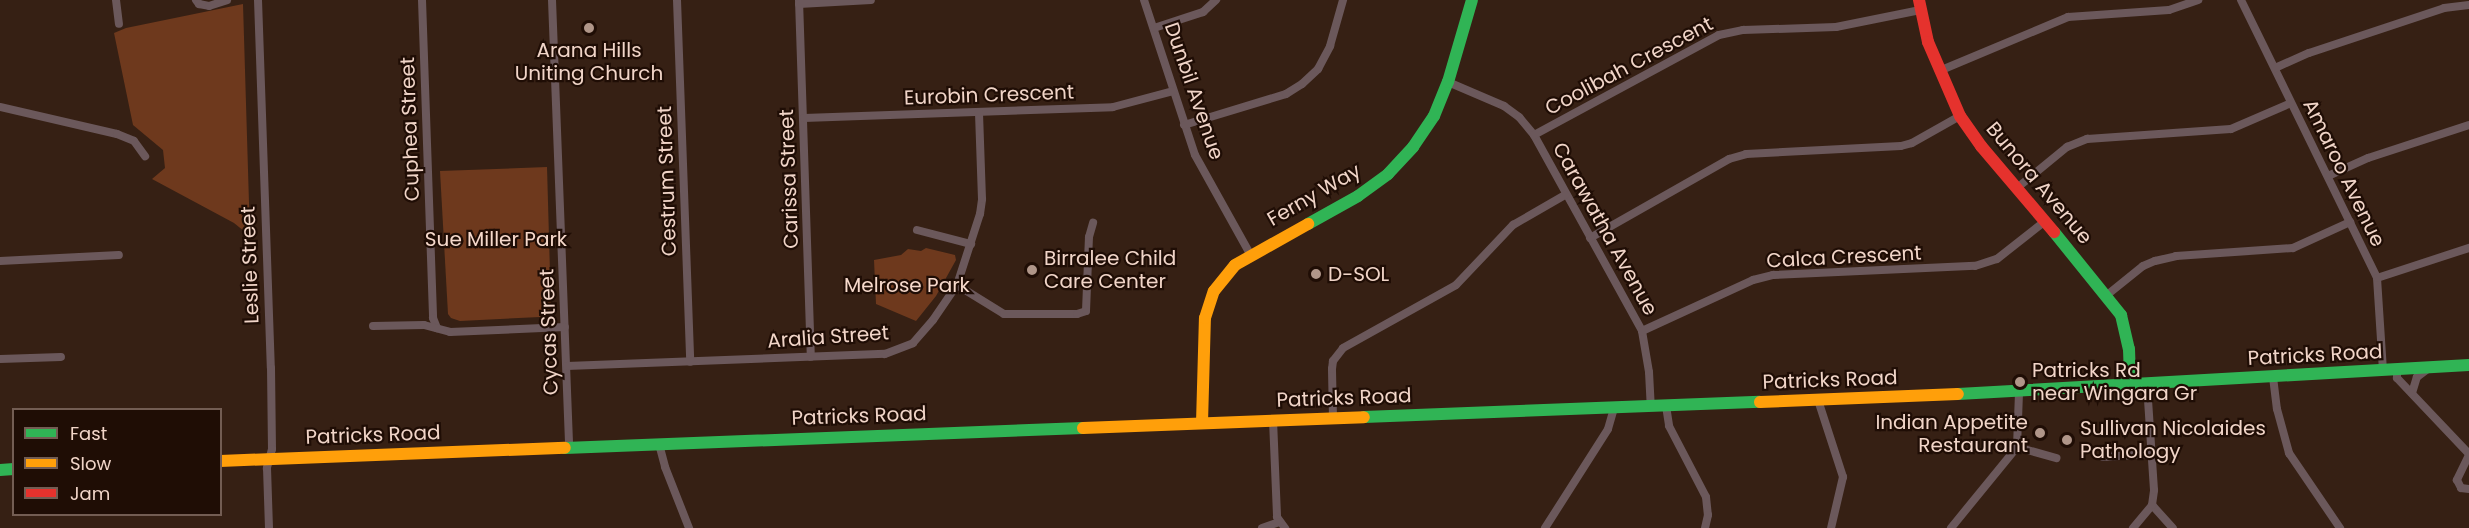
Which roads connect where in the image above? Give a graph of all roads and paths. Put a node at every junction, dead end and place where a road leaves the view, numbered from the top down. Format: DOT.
graph roads {
  1 [pos="116,0"];
  2 [pos="196,0"];
  3 [pos="227,0"];
  4 [pos="258,0"];
  5 [pos="422,0"];
  6 [pos="552,0"];
  7 [pos="677,0"];
  8 [pos="871,0"];
  9 [pos="1144,0"];
  10 [pos="1216,0"];
  11 [pos="1343,0"];
  12 [pos="1472,0"];
  13 [pos="2198,0"];
  14 [pos="2241,0"];
  15 [pos="799,2"];
  16 [pos="1919,5"];
  17 [pos="2469,5"];
  18 [pos="119,24"];
  19 [pos="1154,28"];
  20 [pos="2275,68"];
  21 [pos="1939,71"];
  22 [pos="1448,82"];
  23 [pos="1173,92"];
  24 [pos="2291,104"];
  25 [pos="0,107"];
  26 [pos="979,112"];
  27 [pos="1960,116"];
  28 [pos="804,118"];
  29 [pos="1184,125"];
  30 [pos="2469,125"];
  31 [pos="1534,135"];
  32 [pos="145,156"];
  33 [pos="2328,176"];
  34 [pos="2017,188"];
  35 [pos="1566,195"];
  36 [pos="2044,222"];
  37 [pos="2350,222"];
  38 [pos="1093,223"];
  39 [pos="917,230"];
  40 [pos="1590,238"];
  41 [pos="971,244"];
  42 [pos="2469,248"];
  43 [pos="1250,254"];
  44 [pos="119,255"];
  45 [pos="0,261"];
  46 [pos="2377,278"];
  47 [pos="957,285"];
  48 [pos="2107,295"];
  49 [pos="373,326"];
  50 [pos="565,327"];
  51 [pos="437,328"];
  52 [pos="1642,331"];
  53 [pos="61,357"];
  54 [pos="812,357"];
  55 [pos="0,359"];
  56 [pos="690,362"];
  57 [pos="2469,365"];
  58 [pos="567,366"];
  59 [pos="2429,367"];
  60 [pos="2397,369"];
  61 [pos="2383,370"];
  62 [pos="2273,377"];
  63 [pos="2146,385"];
  64 [pos="2130,386"];
  65 [pos="2019,392"];
  66 [pos="2412,393"];
  67 [pos="1818,400"];
  68 [pos="1651,406"];
  69 [pos="1666,406"];
  70 [pos="1614,408"];
  71 [pos="1333,418"];
  72 [pos="1273,420"];
  73 [pos="1202,423"];
  74 [pos="659,444"];
  75 [pos="568,447"];
  76 [pos="2017,447"];
  77 [pos="2151,454"];
  78 [pos="2469,454"];
  79 [pos="2103,457"];
  80 [pos="2056,458"];
  81 [pos="269,459"];
  82 [pos="222,461"];
  83 [pos="2469,489"];
  84 [pos="2152,505"];
  85 [pos="1282,525"];
  86 [pos="269,528"];
  87 [pos="689,528"];
  88 [pos="1262,528"];
  89 [pos="1545,528"];
  90 [pos="1706,528"];
  91 [pos="1831,528"];
  92 [pos="1951,528"];
  93 [pos="2133,528"];
  94 [pos="2173,528"];
  95 [pos="2340,528"];
  1 -- 18 [label="street"];
  2 -- 3 [label="street"];
  4 -- 81 [label="street, Leslie Street"];
  5 -- 51 [label="street, Cuphea Street"];
  6 -- 50 [label="street, Cycas Street"];
  7 -- 56 [label="street, Cestrum Street"];
  8 -- 15 [label="street"];
  9 -- 19 [label="street, Dunbil Avenue"];
  10 -- 19 [label="street"];
  11 -- 29 [label="street"];
  12 -- 22 [label="main road, Ferny Way"];
  13 -- 21 [label="street"];
  14 -- 20 [label="street, Amaroo Avenue"];
  15 -- 28 [label="street, Carissa Street"];
  16 -- 21 [label="main road, Bunora Avenue"];
  16 -- 31 [label="street, Coolibah Crescent"];
  17 -- 20 [label="street"];
  19 -- 23 [label="street, Dunbil Avenue"];
  20 -- 24 [label="street, Amaroo Avenue"];
  21 -- 27 [label="main road, Bunora Avenue"];
  22 -- 31 [label="street, Carawatha Avenue"];
  22 -- 43 [label="main road, Ferny Way"];
  23 -- 26 [label="street, Eurobin Crescent"];
  23 -- 29 [label="street, Dunbil Avenue"];
  24 -- 33 [label="street, Amaroo Avenue"];
  24 -- 34 [label="street"];
  25 -- 32 [label="street"];
  26 -- 28 [label="street, Eurobin Crescent"];
  26 -- 41 [label="street, Aralia Street"];
  27 -- 34 [label="main road, Bunora Avenue"];
  27 -- 40 [label="street"];
  28 -- 54 [label="street, Carissa Street"];
  29 -- 43 [label="street, Dunbil Avenue"];
  30 -- 33 [label="street"];
  31 -- 35 [label="street, Carawatha Avenue"];
  33 -- 37 [label="street, Amaroo Avenue"];
  34 -- 36 [label="main road, Bunora Avenue"];
  35 -- 40 [label="street, Carawatha Avenue"];
  35 -- 71 [label="street"];
  36 -- 48 [label="main road, Bunora Avenue"];
  36 -- 52 [label="street, Calca Crescent"];
  37 -- 46 [label="street, Amaroo Avenue"];
  37 -- 48 [label="street"];
  38 -- 47 [label="street"];
  39 -- 41 [label="street"];
  40 -- 52 [label="street, Carawatha Avenue"];
  41 -- 47 [label="street, Aralia Street"];
  42 -- 46 [label="street"];
  43 -- 73 [label="main road, Ferny Way"];
  44 -- 45 [label="street"];
  46 -- 61 [label="street, Amaroo Avenue"];
  47 -- 54 [label="street, Aralia Street"];
  48 -- 64 [label="main road, Bunora Avenue"];
  49 -- 51 [label="street"];
  50 -- 51 [label="street"];
  50 -- 58 [label="street, Cycas Street"];
  52 -- 68 [label="street, Carawatha Avenue"];
  53 -- 55 [label="street"];
  54 -- 56 [label="street, Aralia Street"];
  56 -- 58 [label="street, Aralia Street"];
  57 -- 59 [label="main road, Patricks Road"];
  58 -- 75 [label="street, Cycas Street"];
  59 -- 60 [label="main road, Patricks Road"];
  59 -- 66 [label="street"];
  60 -- 61 [label="main road, Patricks Road"];
  60 -- 66 [label="street"];
  61 -- 62 [label="main road, Patricks Road"];
  62 -- 63 [label="main road, Patricks Road"];
  62 -- 95 [label="street"];
  63 -- 64 [label="main road, Patricks Road"];
  63 -- 77 [label="street"];
  64 -- 65 [label="main road, Patricks Road"];
  65 -- 67 [label="main road, Patricks Road"];
  65 -- 76 [label="street"];
  66 -- 78 [label="street"];
  67 -- 69 [label="main road, Patricks Road"];
  67 -- 91 [label="street"];
  68 -- 69 [label="main road, Patricks Road"];
  68 -- 70 [label="main road, Patricks Road"];
  69 -- 90 [label="street"];
  70 -- 71 [label="main road, Patricks Road"];
  70 -- 89 [label="street"];
  71 -- 72 [label="main road, Patricks Road"];
  72 -- 73 [label="main road, Patricks Road"];
  72 -- 85 [label="street"];
  73 -- 74 [label="main road, Patricks Road"];
  74 -- 75 [label="main road, Patricks Road"];
  74 -- 87 [label="street"];
  75 -- 81 [label="main road, Patricks Road"];
  76 -- 80 [label="street"];
  76 -- 92 [label="street"];
  77 -- 79 [label="street"];
  77 -- 84 [label="street"];
  78 -- 83 [label="street"];
  81 -- 82 [label="main road, Patricks Road"];
  81 -- 86 [label="street, Leslie Street"];
  84 -- 93 [label="street"];
  84 -- 94 [label="street"];
  85 -- 88 [label="street"];
}
